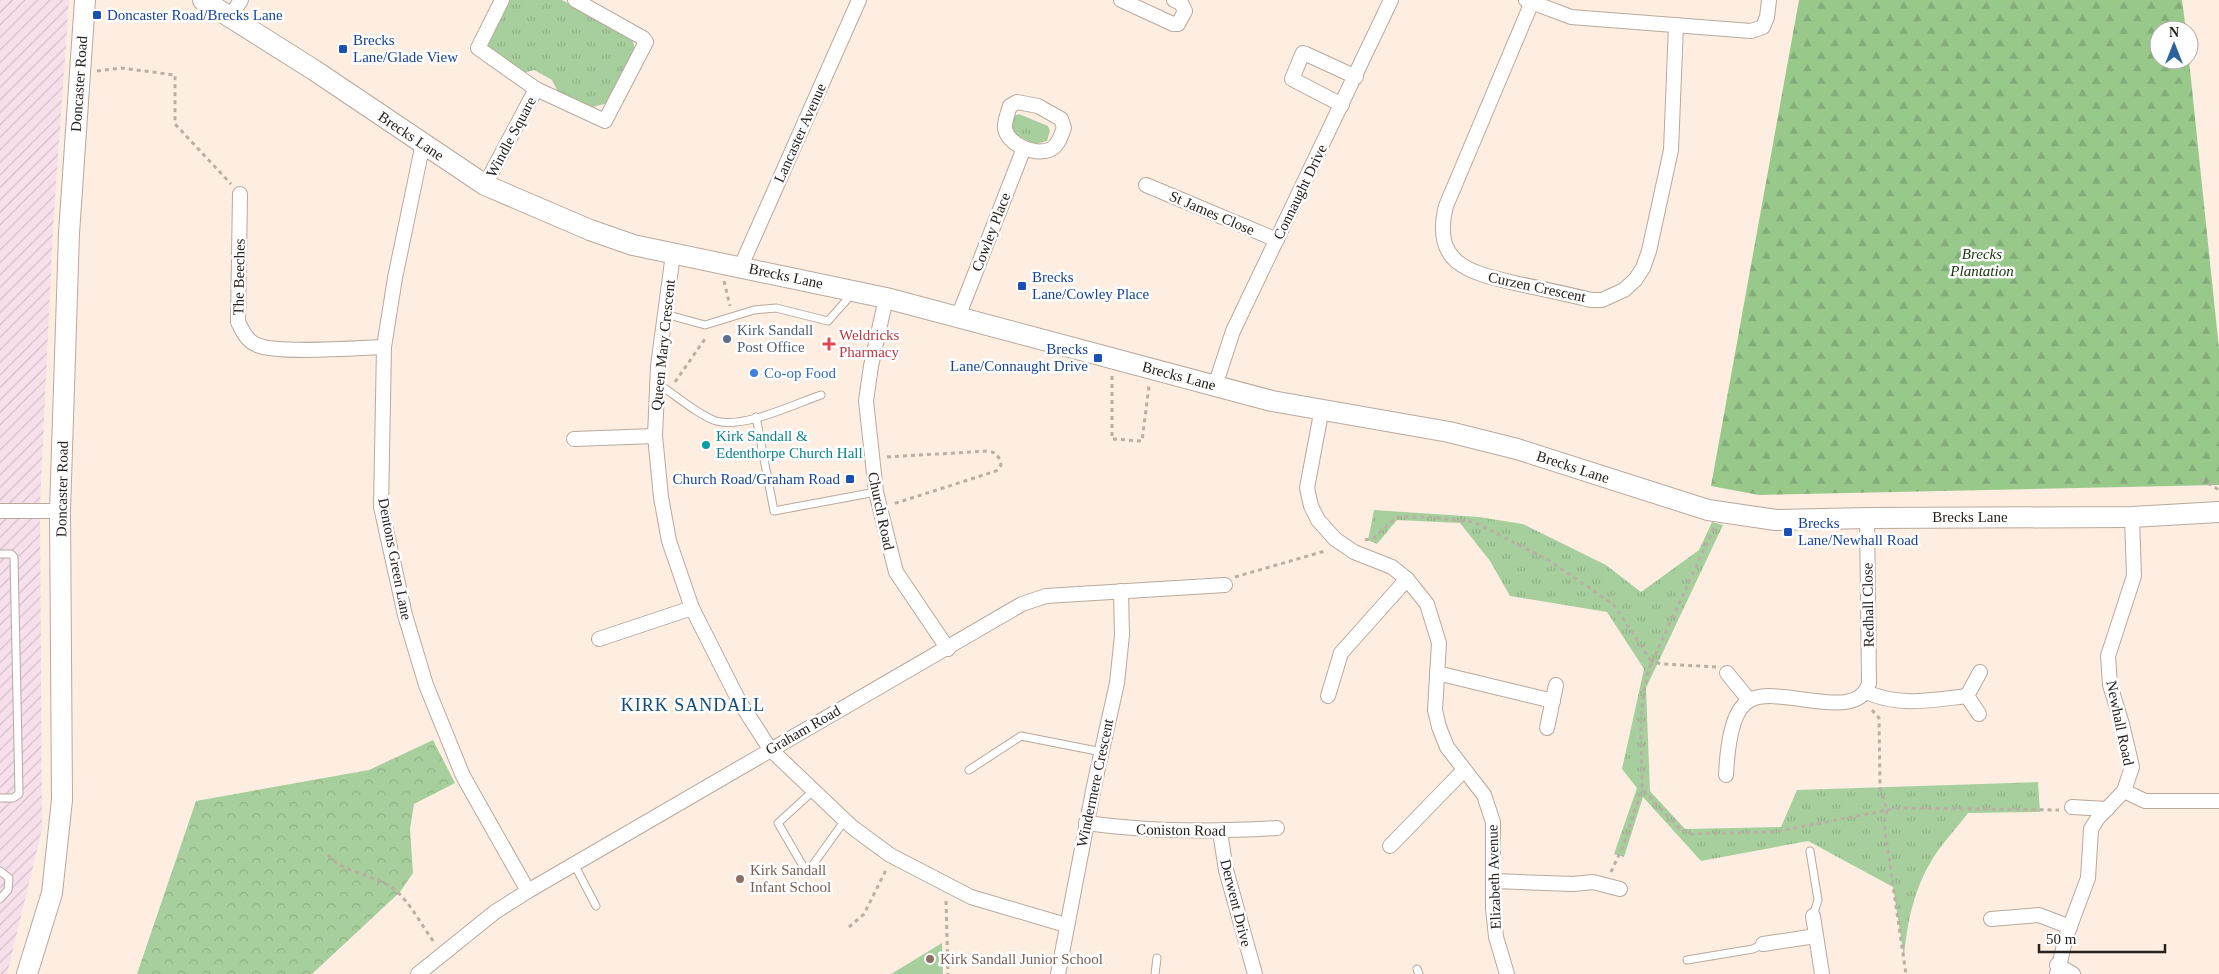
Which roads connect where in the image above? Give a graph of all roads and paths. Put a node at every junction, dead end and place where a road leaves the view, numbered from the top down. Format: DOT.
graph roads {
  1 [pos="85,0"];
  2 [pos="203,0"];
  3 [pos="241,0"];
  4 [pos="502,0"];
  5 [pos="575,0"];
  6 [pos="859,0"];
  7 [pos="1121,0"];
  8 [pos="1174,0"];
  9 [pos="1391,0"];
  10 [pos="1769,0"];
  11 [pos="1529,1"];
  12 [pos="230,17"];
  13 [pos="1676,25"];
  14 [pos="80,72"];
  15 [pos="1356,77"];
  16 [pos="536,89"];
  17 [pos="1342,105"];
  18 [pos="423,143"];
  19 [pos="1024,148"];
  20 [pos="485,185"];
  21 [pos="1146,185"];
  22 [pos="240,194"];
  23 [pos="1277,240"];
  24 [pos="673,254"];
  25 [pos="720,262"];
  26 [pos="740,266"];
  27 [pos="854,291"];
  28 [pos="886,298"];
  29 [pos="664,314"];
  30 [pos="733,317"];
  31 [pos="958,317"];
  32 [pos="718,321"];
  33 [pos="384,347"];
  34 [pos="1112,358"];
  35 [pos="1151,369"];
  36 [pos="1215,386"];
  37 [pos="663,387"];
  38 [pos="821,395"];
  39 [pos="1322,408"];
  40 [pos="756,417"];
  41 [pos="655,436"];
  42 [pos="574,439"];
  43 [pos="870,458"];
  44 [pos="2201,479"];
  45 [pos="2219,490"];
  46 [pos="876,492"];
  47 [pos="879,508"];
  48 [pos="0,511"];
  49 [pos="60,511"];
  50 [pos="1721,512"];
  51 [pos="2219,512"];
  52 [pos="2132,517"];
  53 [pos="1867,518"];
  54 [pos="1344,545"];
  55 [pos="0,554"];
  56 [pos="1407,579"];
  57 [pos="1225,585"];
  58 [pos="1121,591"];
  59 [pos="692,608"];
  60 [pos="599,639"];
  61 [pos="948,649"];
  62 [pos="1652,662"];
  63 [pos="1980,672"];
  64 [pos="1437,673"];
  65 [pos="1727,673"];
  66 [pos="1556,684"];
  67 [pos="1863,695"];
  68 [pos="1328,696"];
  69 [pos="1968,696"];
  70 [pos="1749,700"];
  71 [pos="1552,702"];
  72 [pos="1979,714"];
  73 [pos="1547,728"];
  74 [pos="770,750"];
  75 [pos="1102,752"];
  76 [pos="969,770"];
  77 [pos="1464,770"];
  78 [pos="1726,775"];
  79 [pos="1642,789"];
  80 [pos="813,791"];
  81 [pos="2124,791"];
  82 [pos="0,798"];
  83 [pos="2219,801"];
  84 [pos="2072,807"];
  85 [pos="2107,809"];
  86 [pos="1887,810"];
  87 [pos="845,820"];
  88 [pos="1086,823"];
  89 [pos="1277,828"];
  90 [pos="1220,832"];
  91 [pos="1390,846"];
  92 [pos="1810,851"];
  93 [pos="328,855"];
  94 [pos="890,855"];
  95 [pos="574,864"];
  96 [pos="0,871"];
  97 [pos="1494,880"];
  98 [pos="1606,884"];
  99 [pos="946,886"];
  100 [pos="1620,889"];
  101 [pos="528,891"];
  102 [pos="0,899"];
  103 [pos="596,906"];
  104 [pos="1814,916"];
  105 [pos="1991,920"];
  106 [pos="1066,925"];
  107 [pos="849,927"];
  108 [pos="2070,927"];
  109 [pos="1816,936"];
  110 [pos="1763,944"];
  111 [pos="444,953"];
  112 [pos="1157,958"];
  113 [pos="1686,960"];
  114 [pos="2057,970"];
  115 [pos="27,974"];
  116 [pos="418,974"];
  117 [pos="948,974"];
  118 [pos="1058,974"];
  119 [pos="1155,974"];
  120 [pos="1255,974"];
  121 [pos="1507,974"];
  122 [pos="1822,974"];
  123 [pos="1906,974"];
  124 [pos="2074,974"];
  1 -- 14 [label="street, Doncaster Road"];
  2 -- 12 [label="street, Brecks Lane"];
  3 -- 12 [label="street"];
  4 -- 16 [label="street, Windle Square"];
  5 -- 16 [label="street, Windle Square"];
  6 -- 26 [label="street, Lancaster Avenue"];
  7 -- 8 [label="street"];
  9 -- 15 [label="street, Connaught Drive"];
  10 -- 13 [label="street"];
  11 -- 13 [label="street"];
  11 -- 13 [label="street, Curzen Crescent"];
  12 -- 18 [label="street, Brecks Lane"];
  14 -- 22 [label="path"];
  14 -- 49 [label="street, Doncaster Road"];
  15 -- 17 [label="street, Connaught Drive"];
  15 -- 17 [label="street"];
  16 -- 20 [label="street, Windle Square"];
  17 -- 23 [label="street, Connaught Drive"];
  18 -- 20 [label="street, Brecks Lane"];
  18 -- 33 [label="street, Dentons Green Lane"];
  19 -- 31 [label="street, Cowley Place"];
  20 -- 24 [label="street, Brecks Lane"];
  21 -- 23 [label="street, St James Close"];
  22 -- 33 [label="street, The Beeches"];
  23 -- 36 [label="street, Connaught Drive"];
  24 -- 25 [label="street, Brecks Lane"];
  24 -- 29 [label="street, Queen Mary Crescent"];
  25 -- 26 [label="street, Brecks Lane"];
  25 -- 30 [label="path"];
  26 -- 27 [label="street, Brecks Lane"];
  27 -- 28 [label="street, Brecks Lane"];
  27 -- 30 [label="lane"];
  28 -- 31 [label="street, Brecks Lane"];
  28 -- 43 [label="street, Church Road"];
  29 -- 32 [label="lane"];
  29 -- 37 [label="street, Queen Mary Crescent"];
  30 -- 32 [label="lane"];
  31 -- 34 [label="street, Brecks Lane"];
  32 -- 37 [label="path"];
  33 -- 101 [label="street, Dentons Green Lane"];
  34 -- 35 [label="street, Brecks Lane"];
  34 -- 35 [label="path"];
  35 -- 36 [label="street, Brecks Lane"];
  36 -- 39 [label="street, Brecks Lane"];
  37 -- 40 [label="lane"];
  37 -- 41 [label="street, Queen Mary Crescent"];
  38 -- 40 [label="lane"];
  39 -- 50 [label="street, Brecks Lane"];
  39 -- 54 [label="street, Elizabeth Avenue"];
  40 -- 46 [label="lane"];
  41 -- 42 [label="street"];
  41 -- 59 [label="street, Queen Mary Crescent"];
  43 -- 46 [label="street, Church Road"];
  43 -- 47 [label="path"];
  44 -- 45 [label="path"];
  46 -- 47 [label="street, Church Road"];
  47 -- 61 [label="street, Church Road"];
  48 -- 49 [label="street"];
  49 -- 115 [label="street, Doncaster Road"];
  50 -- 53 [label="street, Brecks Lane"];
  50 -- 62 [label="path"];
  51 -- 52 [label="street, Brecks Lane"];
  52 -- 53 [label="street, Brecks Lane"];
  52 -- 81 [label="street, Newhall Road"];
  53 -- 67 [label="street, Redhall Close"];
  54 -- 56 [label="street, Elizabeth Avenue"];
  54 -- 57 [label="path"];
  54 -- 62 [label="path"];
  55 -- 82 [label="lane"];
  56 -- 64 [label="street, Elizabeth Avenue"];
  56 -- 68 [label="street"];
  57 -- 58 [label="street, Graham Road"];
  58 -- 61 [label="street, Graham Road"];
  58 -- 75 [label="street, Windermere Crescent"];
  59 -- 60 [label="street"];
  59 -- 74 [label="street, Queen Mary Crescent"];
  61 -- 74 [label="street, Graham Road"];
  62 -- 65 [label="path"];
  62 -- 79 [label="path"];
  63 -- 69 [label="street"];
  64 -- 71 [label="street"];
  64 -- 77 [label="street, Elizabeth Avenue"];
  65 -- 70 [label="street"];
  66 -- 71 [label="street"];
  67 -- 69 [label="street"];
  67 -- 70 [label="street"];
  67 -- 86 [label="path"];
  69 -- 72 [label="street"];
  70 -- 78 [label="street"];
  71 -- 73 [label="street"];
  74 -- 80 [label="street, Queen Mary Crescent"];
  74 -- 95 [label="street, Graham Road"];
  75 -- 76 [label="lane"];
  75 -- 88 [label="street, Windermere Crescent"];
  77 -- 91 [label="street"];
  77 -- 97 [label="street, Elizabeth Avenue"];
  79 -- 86 [label="path"];
  79 -- 98 [label="path"];
  80 -- 87 [label="street, Queen Mary Crescent"];
  80 -- 87 [label="lane"];
  81 -- 83 [label="street"];
  81 -- 85 [label="street, Newhall Road"];
  84 -- 85 [label="street"];
  84 -- 86 [label="path"];
  85 -- 108 [label="street, Newhall Road"];
  86 -- 123 [label="path"];
  87 -- 94 [label="street, Queen Mary Crescent"];
  88 -- 90 [label="street, Coniston Road"];
  88 -- 106 [label="street, Windermere Crescent"];
  89 -- 90 [label="street, Coniston Road"];
  90 -- 120 [label="street, Derwent Drive"];
  92 -- 104 [label="lane"];
  93 -- 111 [label="path"];
  94 -- 99 [label="street, Queen Mary Crescent"];
  94 -- 107 [label="path"];
  95 -- 101 [label="street, Graham Road"];
  95 -- 103 [label="lane"];
  96 -- 102 [label="lane"];
  97 -- 98 [label="street"];
  97 -- 121 [label="street, Elizabeth Avenue"];
  98 -- 100 [label="street"];
  99 -- 106 [label="street, Queen Mary Crescent"];
  99 -- 117 [label="path"];
  101 -- 111 [label="street, Graham Road"];
  104 -- 109 [label="street"];
  105 -- 108 [label="street"];
  106 -- 118 [label="street, Windermere Crescent"];
  108 -- 114 [label="street, Newhall Road"];
  109 -- 110 [label="street"];
  109 -- 122 [label="street"];
  110 -- 113 [label="lane"];
  111 -- 116 [label="street, Graham Road"];
  112 -- 119 [label="lane"];
  114 -- 124 [label="street"];
}
